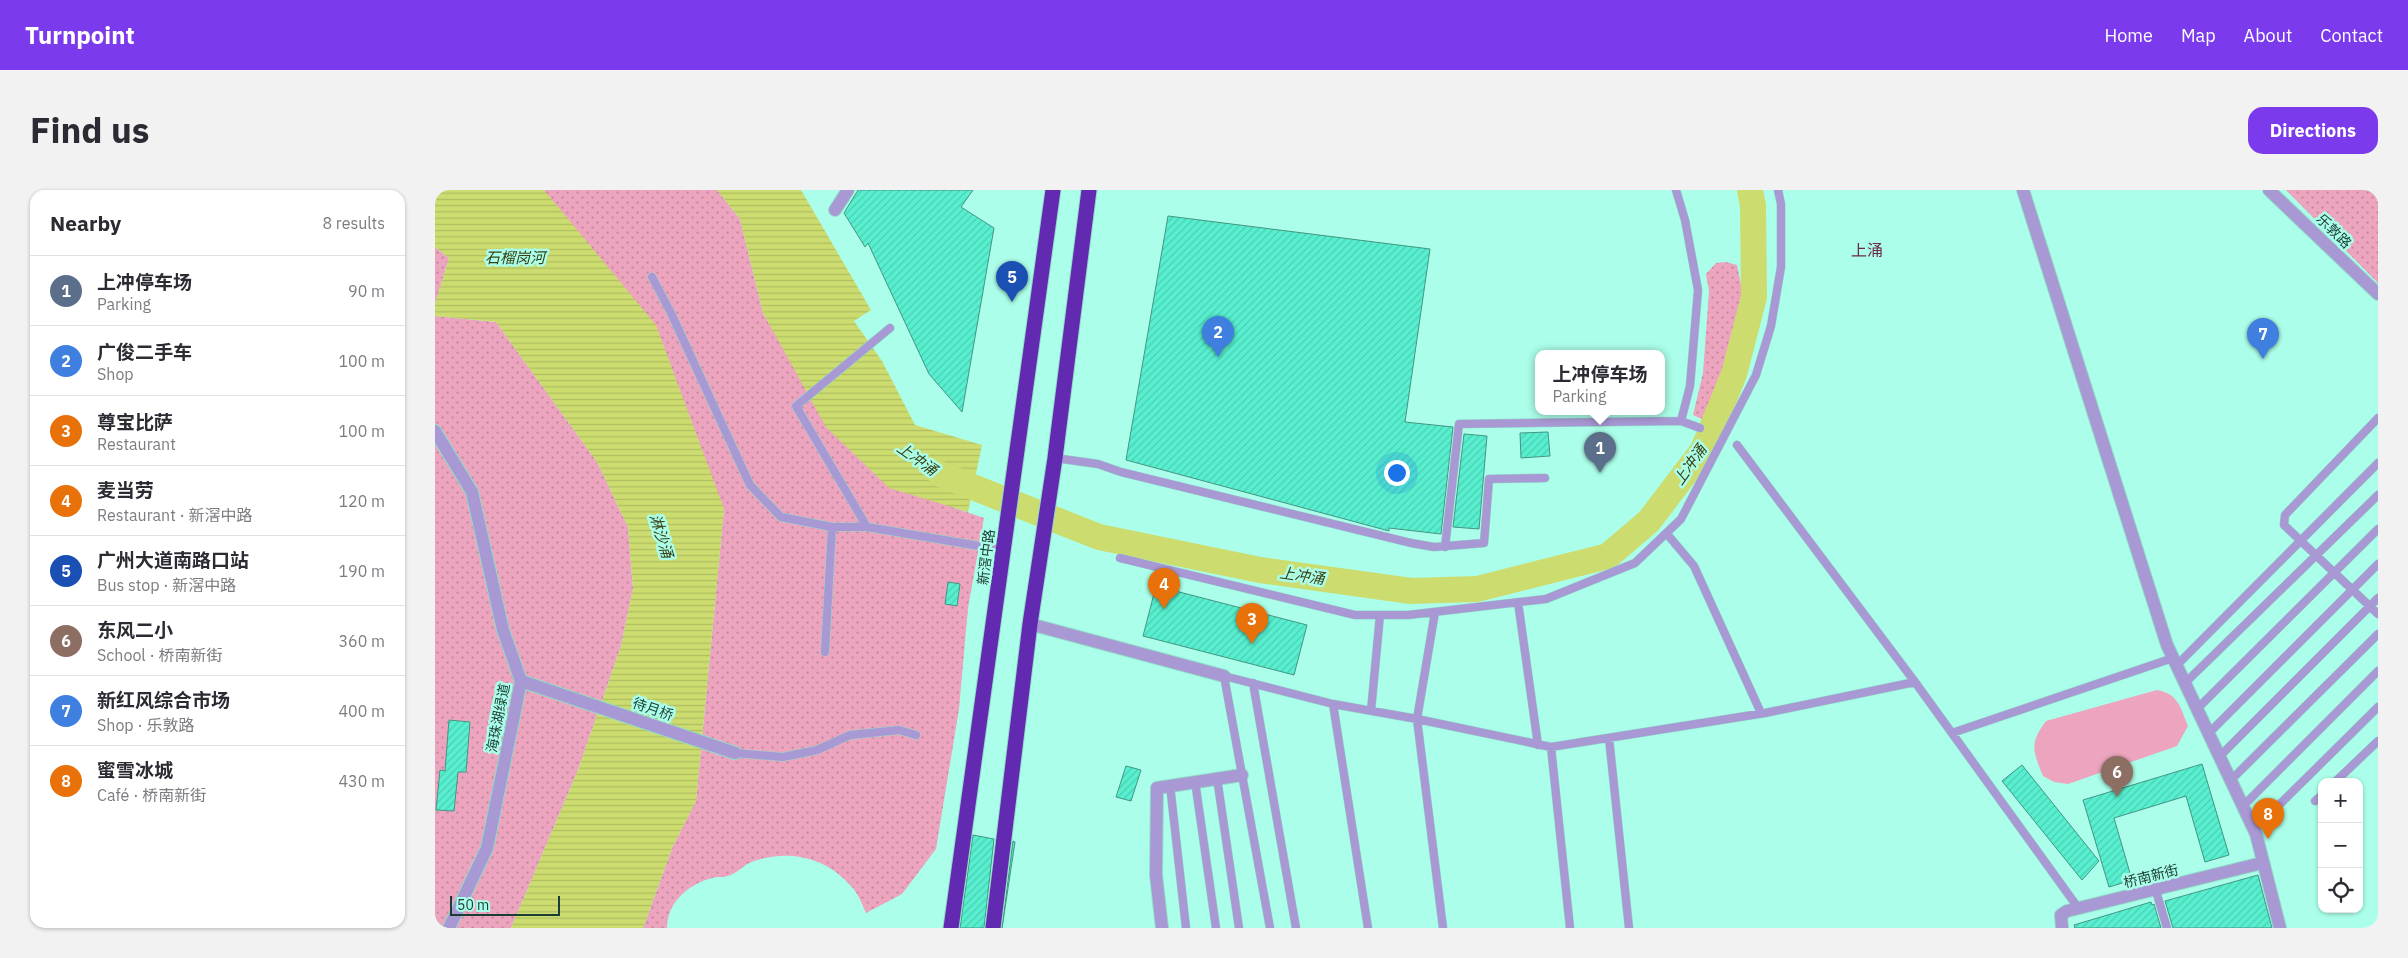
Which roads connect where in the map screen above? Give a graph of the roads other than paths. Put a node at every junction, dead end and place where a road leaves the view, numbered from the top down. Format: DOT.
graph roads {
  1 [pos="848,190"];
  2 [pos="1053,190"];
  3 [pos="1089,190"];
  4 [pos="1676,190"];
  5 [pos="1778,190"];
  6 [pos="2023,190"];
  7 [pos="2269,190"];
  8 [pos="835,210"];
  9 [pos="652,277"];
  10 [pos="2378,294"];
  11 [pos="888,330"];
  12 [pos="2378,418"];
  13 [pos="1681,422"];
  14 [pos="1700,428"];
  15 [pos="435,431"];
  16 [pos="1737,445"];
  17 [pos="1055,458"];
  18 [pos="2378,463"];
  19 [pos="1545,478"];
  20 [pos="2378,495"];
  21 [pos="832,527"];
  22 [pos="867,527"];
  23 [pos="2378,529"];
  24 [pos="1667,534"];
  25 [pos="2300,540"];
  26 [pos="1445,547"];
  27 [pos="1003,550"];
  28 [pos="2318,556"];
  29 [pos="1120,558"];
  30 [pos="2378,564"];
  31 [pos="2333,571"];
  32 [pos="2353,590"];
  33 [pos="2378,598"];
  34 [pos="1518,602"];
  35 [pos="2370,606"];
  36 [pos="1435,612"];
  37 [pos="2378,614"];
  38 [pos="1380,615"];
  39 [pos="1031,624"];
  40 [pos="2378,634"];
  41 [pos="825,652"];
  42 [pos="2175,661"];
  43 [pos="2378,671"];
  44 [pos="1224,676"];
  45 [pos="521,680"];
  46 [pos="1915,682"];
  47 [pos="1253,683"];
  48 [pos="2185,683"];
  49 [pos="1333,704"];
  50 [pos="2378,707"];
  51 [pos="2197,709"];
  52 [pos="1371,711"];
  53 [pos="1761,713"];
  54 [pos="1417,719"];
  55 [pos="1952,733"];
  56 [pos="2209,733"];
  57 [pos="916,734"];
  58 [pos="1609,738"];
  59 [pos="2378,741"];
  60 [pos="1539,745"];
  61 [pos="1551,747"];
  62 [pos="735,753"];
  63 [pos="2220,756"];
  64 [pos="1242,775"];
  65 [pos="1217,778"];
  66 [pos="2339,778"];
  67 [pos="2231,780"];
  68 [pos="1195,781"];
  69 [pos="1169,785"];
  70 [pos="2318,798"];
  71 [pos="2315,801"];
  72 [pos="2243,806"];
  73 [pos="2267,817"];
  74 [pos="2262,864"];
  75 [pos="2156,891"];
  76 [pos="2079,909"];
  77 [pos="449,928"];
  78 [pos="951,928"];
  79 [pos="993,928"];
  80 [pos="1162,928"];
  81 [pos="1186,928"];
  82 [pos="1216,928"];
  83 [pos="1239,928"];
  84 [pos="1269,928"];
  85 [pos="1295,928"];
  86 [pos="1368,928"];
  87 [pos="1443,928"];
  88 [pos="1570,928"];
  89 [pos="1629,928"];
  90 [pos="2062,928"];
  91 [pos="2167,928"];
  92 [pos="2280,928"];
  1 -- 8 [label="street"];
  2 -- 27 [label="highway, 新滘中路"];
  3 -- 17 [label="highway"];
  4 -- 13 [label="lane"];
  5 -- 24 [label="lane"];
  6 -- 42 [label="street"];
  7 -- 10 [label="street, 乐敦路"];
  9 -- 21 [label="lane"];
  11 -- 22 [label="lane"];
  12 -- 25 [label="lane"];
  13 -- 14 [label="lane"];
  13 -- 26 [label="lane"];
  15 -- 45 [label="street, 海珠湖绿道"];
  16 -- 46 [label="lane"];
  17 -- 26 [label="lane"];
  17 -- 39 [label="highway"];
  18 -- 25 [label="lane"];
  19 -- 26 [label="lane"];
  20 -- 28 [label="lane"];
  21 -- 22 [label="lane"];
  21 -- 41 [label="lane"];
  22 -- 27 [label="lane"];
  23 -- 31 [label="lane"];
  24 -- 34 [label="lane"];
  24 -- 53 [label="lane"];
  25 -- 28 [label="lane"];
  25 -- 42 [label="lane"];
  27 -- 78 [label="highway, 新滘中路"];
  28 -- 31 [label="lane"];
  28 -- 48 [label="lane"];
  29 -- 38 [label="lane"];
  30 -- 32 [label="lane"];
  31 -- 32 [label="lane"];
  31 -- 51 [label="lane"];
  32 -- 35 [label="lane"];
  32 -- 56 [label="lane"];
  33 -- 35 [label="lane"];
  34 -- 36 [label="lane"];
  34 -- 60 [label="lane"];
  35 -- 37 [label="lane"];
  35 -- 63 [label="lane"];
  36 -- 38 [label="lane"];
  36 -- 54 [label="lane"];
  38 -- 52 [label="lane"];
  39 -- 44 [label="street"];
  39 -- 79 [label="highway"];
  40 -- 67 [label="lane"];
  42 -- 48 [label="street"];
  42 -- 55 [label="lane"];
  43 -- 72 [label="lane"];
  44 -- 47 [label="lane"];
  44 -- 64 [label="lane"];
  45 -- 62 [label="street, 待月桥"];
  45 -- 77 [label="street, 海珠湖绿道"];
  46 -- 53 [label="lane"];
  46 -- 55 [label="lane"];
  47 -- 49 [label="lane"];
  47 -- 85 [label="lane"];
  48 -- 51 [label="street"];
  49 -- 52 [label="lane"];
  49 -- 86 [label="lane"];
  50 -- 73 [label="lane"];
  51 -- 56 [label="street"];
  52 -- 54 [label="lane"];
  53 -- 58 [label="lane"];
  54 -- 60 [label="lane"];
  54 -- 87 [label="lane"];
  55 -- 76 [label="lane"];
  56 -- 63 [label="street"];
  57 -- 62 [label="lane"];
  58 -- 61 [label="lane"];
  58 -- 89 [label="lane"];
  59 -- 66 [label="lane"];
  60 -- 61 [label="lane"];
  61 -- 88 [label="lane"];
  63 -- 67 [label="street"];
  64 -- 65 [label="street"];
  64 -- 84 [label="lane"];
  65 -- 68 [label="street"];
  65 -- 83 [label="lane"];
  67 -- 72 [label="street"];
  68 -- 69 [label="street"];
  68 -- 82 [label="lane"];
  69 -- 80 [label="street"];
  69 -- 81 [label="lane"];
  70 -- 71 [label="lane"];
  72 -- 74 [label="street"];
  74 -- 75 [label="street, 桥南新街"];
  74 -- 92 [label="street"];
  75 -- 76 [label="street, 桥南新街"];
  75 -- 91 [label="lane"];
  76 -- 90 [label="street, 桥南新街"];
}
